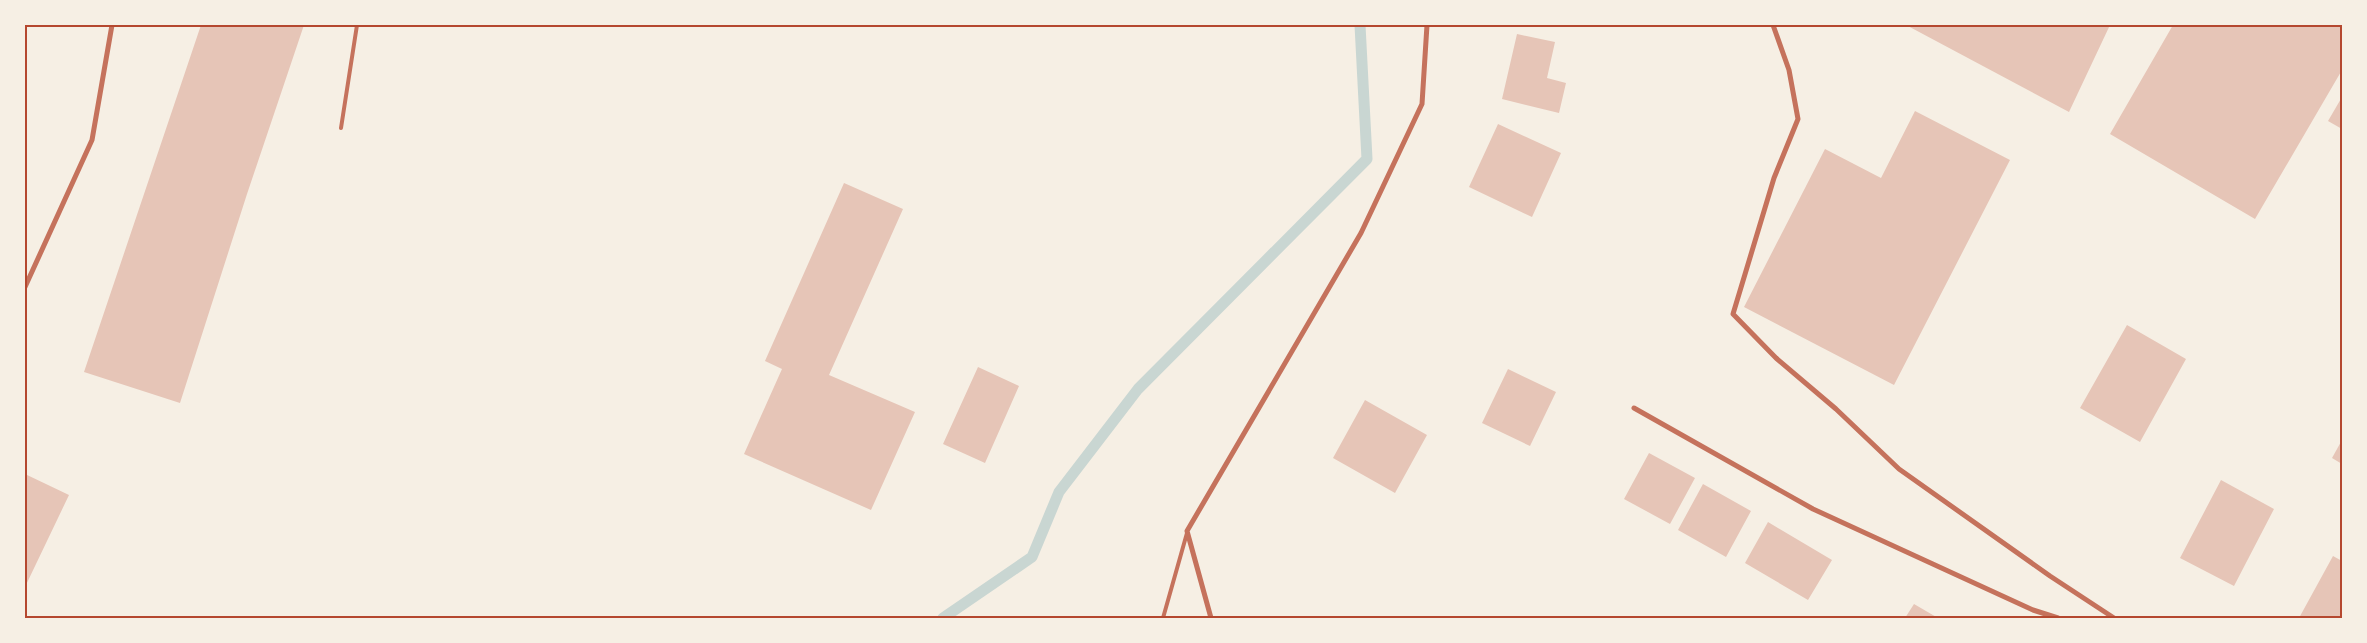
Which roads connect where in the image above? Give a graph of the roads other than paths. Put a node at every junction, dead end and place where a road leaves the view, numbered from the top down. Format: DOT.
graph roads {
  1 [pos="112,25"];
  2 [pos="357,25"];
  3 [pos="1426,25"];
  4 [pos="1773,25"];
  5 [pos="341,128"];
  6 [pos="25,287"];
  7 [pos="1634,408"];
  8 [pos="1187,531"];
  9 [pos="1163,618"];
  10 [pos="1211,618"];
  11 [pos="2058,618"];
  12 [pos="2114,618"];
  1 -- 6 [label="street"];
  2 -- 5 [label="lane"];
  3 -- 8 [label="street"];
  4 -- 12 [label="street"];
  7 -- 11 [label="street"];
  8 -- 9 [label="lane"];
  8 -- 10 [label="street"];
}
